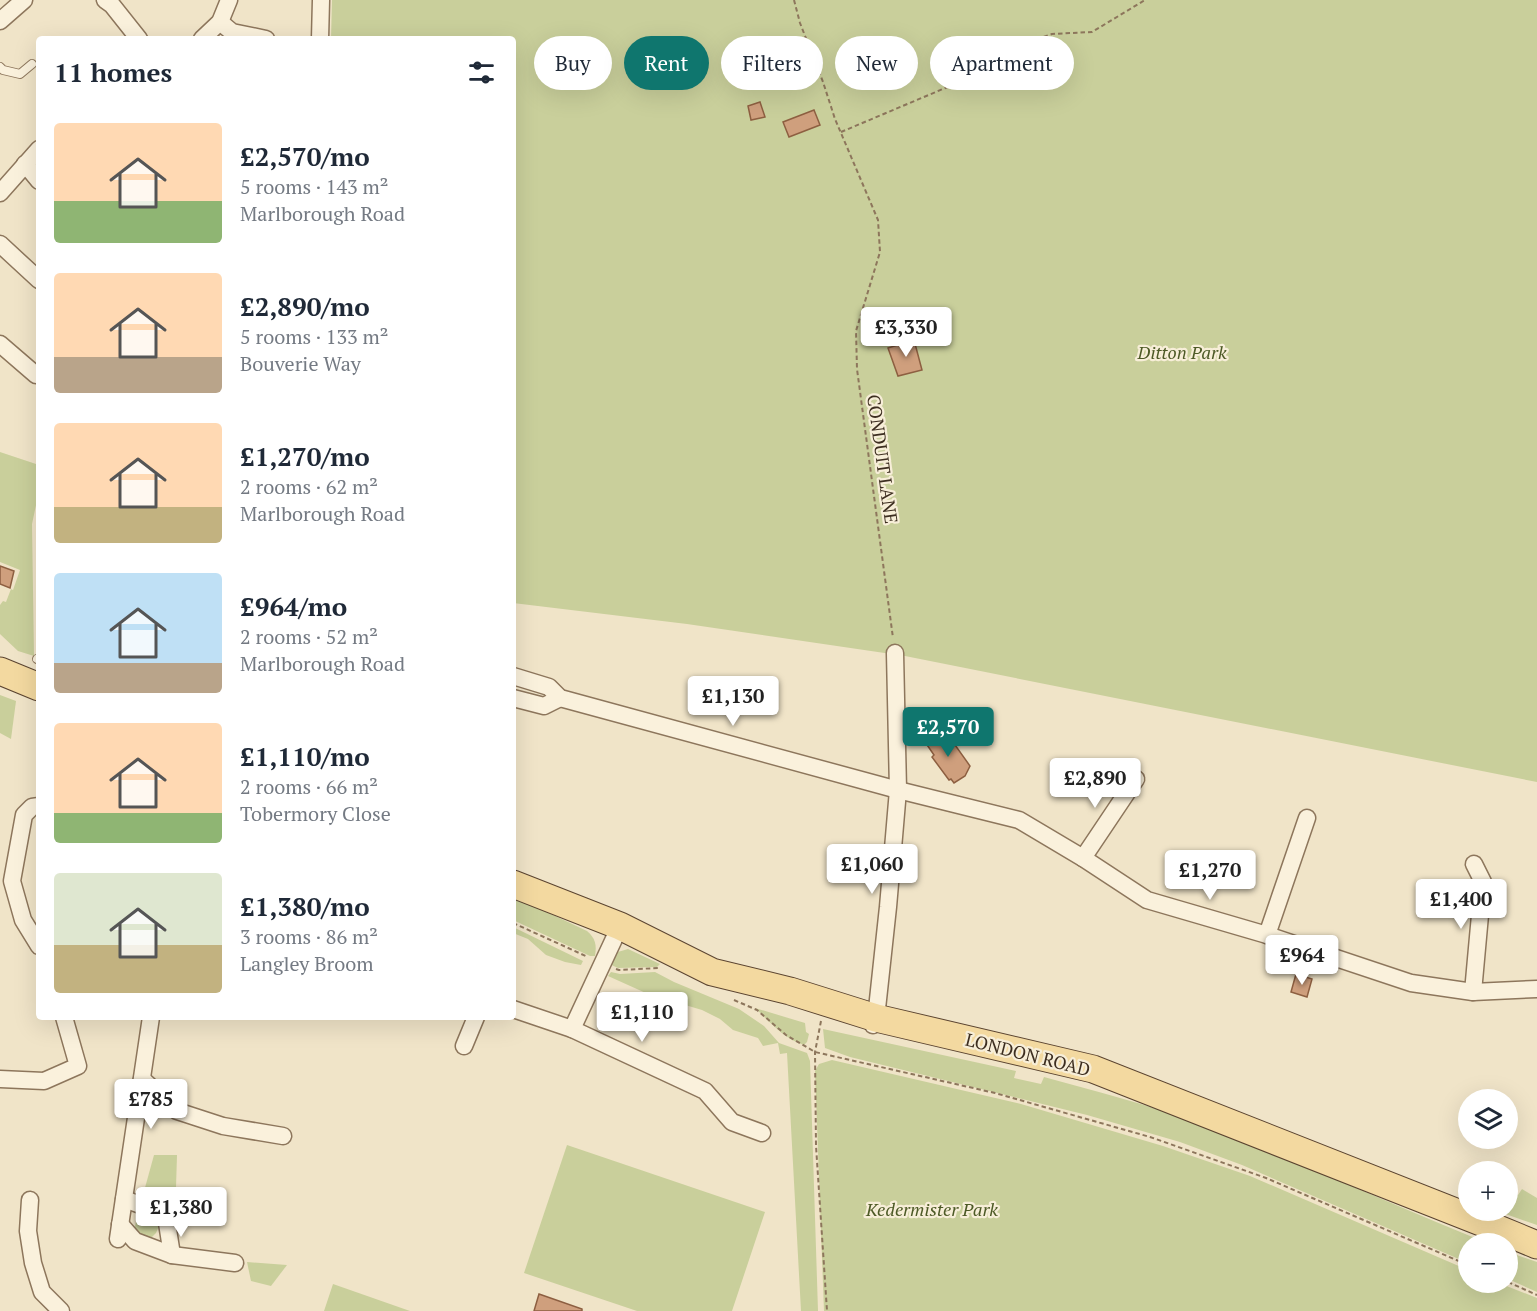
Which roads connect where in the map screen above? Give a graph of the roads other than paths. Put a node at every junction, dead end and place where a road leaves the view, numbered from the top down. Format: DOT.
graph roads {
  1 [pos="24,0"];
  2 [pos="229,0"];
  3 [pos="321,0"];
  4 [pos="110,2"];
  5 [pos="0,21"];
  6 [pos="220,22"];
  7 [pos="138,36"];
  8 [pos="205,36"];
  9 [pos="251,36"];
  10 [pos="320,36"];
  11 [pos="32,64"];
  12 [pos="0,67"];
  13 [pos="36,152"];
  14 [pos="25,164"];
  15 [pos="36,177"];
  16 [pos="1,190"];
  17 [pos="0,244"];
  18 [pos="36,277"];
  19 [pos="0,344"];
  20 [pos="36,375"];
  21 [pos="895,653"];
  22 [pos="0,671"];
  23 [pos="516,677"];
  24 [pos="36,686"];
  25 [pos="560,698"];
  26 [pos="516,700"];
  27 [pos="1136,779"];
  28 [pos="898,789"];
  29 [pos="36,807"];
  30 [pos="1307,818"];
  31 [pos="1083,858"];
  32 [pos="1474,864"];
  33 [pos="516,885"];
  34 [pos="620,926"];
  35 [pos="1267,935"];
  36 [pos="36,941"];
  37 [pos="1537,989"];
  38 [pos="1473,992"];
  39 [pos="516,1010"];
  40 [pos="65,1020"];
  41 [pos="151,1020"];
  42 [pos="475,1020"];
  43 [pos="874,1024"];
  44 [pos="572,1029"];
  45 [pos="464,1046"];
  46 [pos="0,1079"];
  47 [pos="142,1079"];
  48 [pos="762,1132"];
  49 [pos="283,1136"];
  50 [pos="124,1199"];
  51 [pos="30,1200"];
  52 [pos="1537,1245"];
  53 [pos="172,1255"];
  54 [pos="235,1263"];
  55 [pos="61,1311"];
  1 -- 5 [label="street"];
  2 -- 6 [label="street"];
  3 -- 10 [label="street"];
  4 -- 7 [label="street"];
  6 -- 8 [label="street"];
  6 -- 9 [label="street"];
  11 -- 12 [label="lane"];
  13 -- 14 [label="street"];
  14 -- 15 [label="street"];
  14 -- 16 [label="street"];
  17 -- 18 [label="street"];
  19 -- 20 [label="street"];
  21 -- 28 [label="street"];
  22 -- 24 [label="main road"];
  23 -- 25 [label="street"];
  25 -- 26 [label="street"];
  25 -- 28 [label="street"];
  27 -- 31 [label="street"];
  28 -- 31 [label="street"];
  28 -- 43 [label="street"];
  29 -- 36 [label="street"];
  30 -- 35 [label="street"];
  31 -- 35 [label="street"];
  32 -- 38 [label="street"];
  33 -- 34 [label="main road"];
  34 -- 43 [label="main road"];
  34 -- 44 [label="street"];
  35 -- 38 [label="street"];
  37 -- 38 [label="street"];
  39 -- 44 [label="street"];
  40 -- 46 [label="street"];
  41 -- 47 [label="street"];
  42 -- 45 [label="street"];
  43 -- 52 [label="main road, LONDON ROAD"];
  44 -- 48 [label="street"];
  47 -- 49 [label="street"];
  47 -- 50 [label="street"];
  50 -- 53 [label="street"];
  50 -- 53 [label="street"];
  51 -- 55 [label="street"];
  53 -- 54 [label="street"];
}
